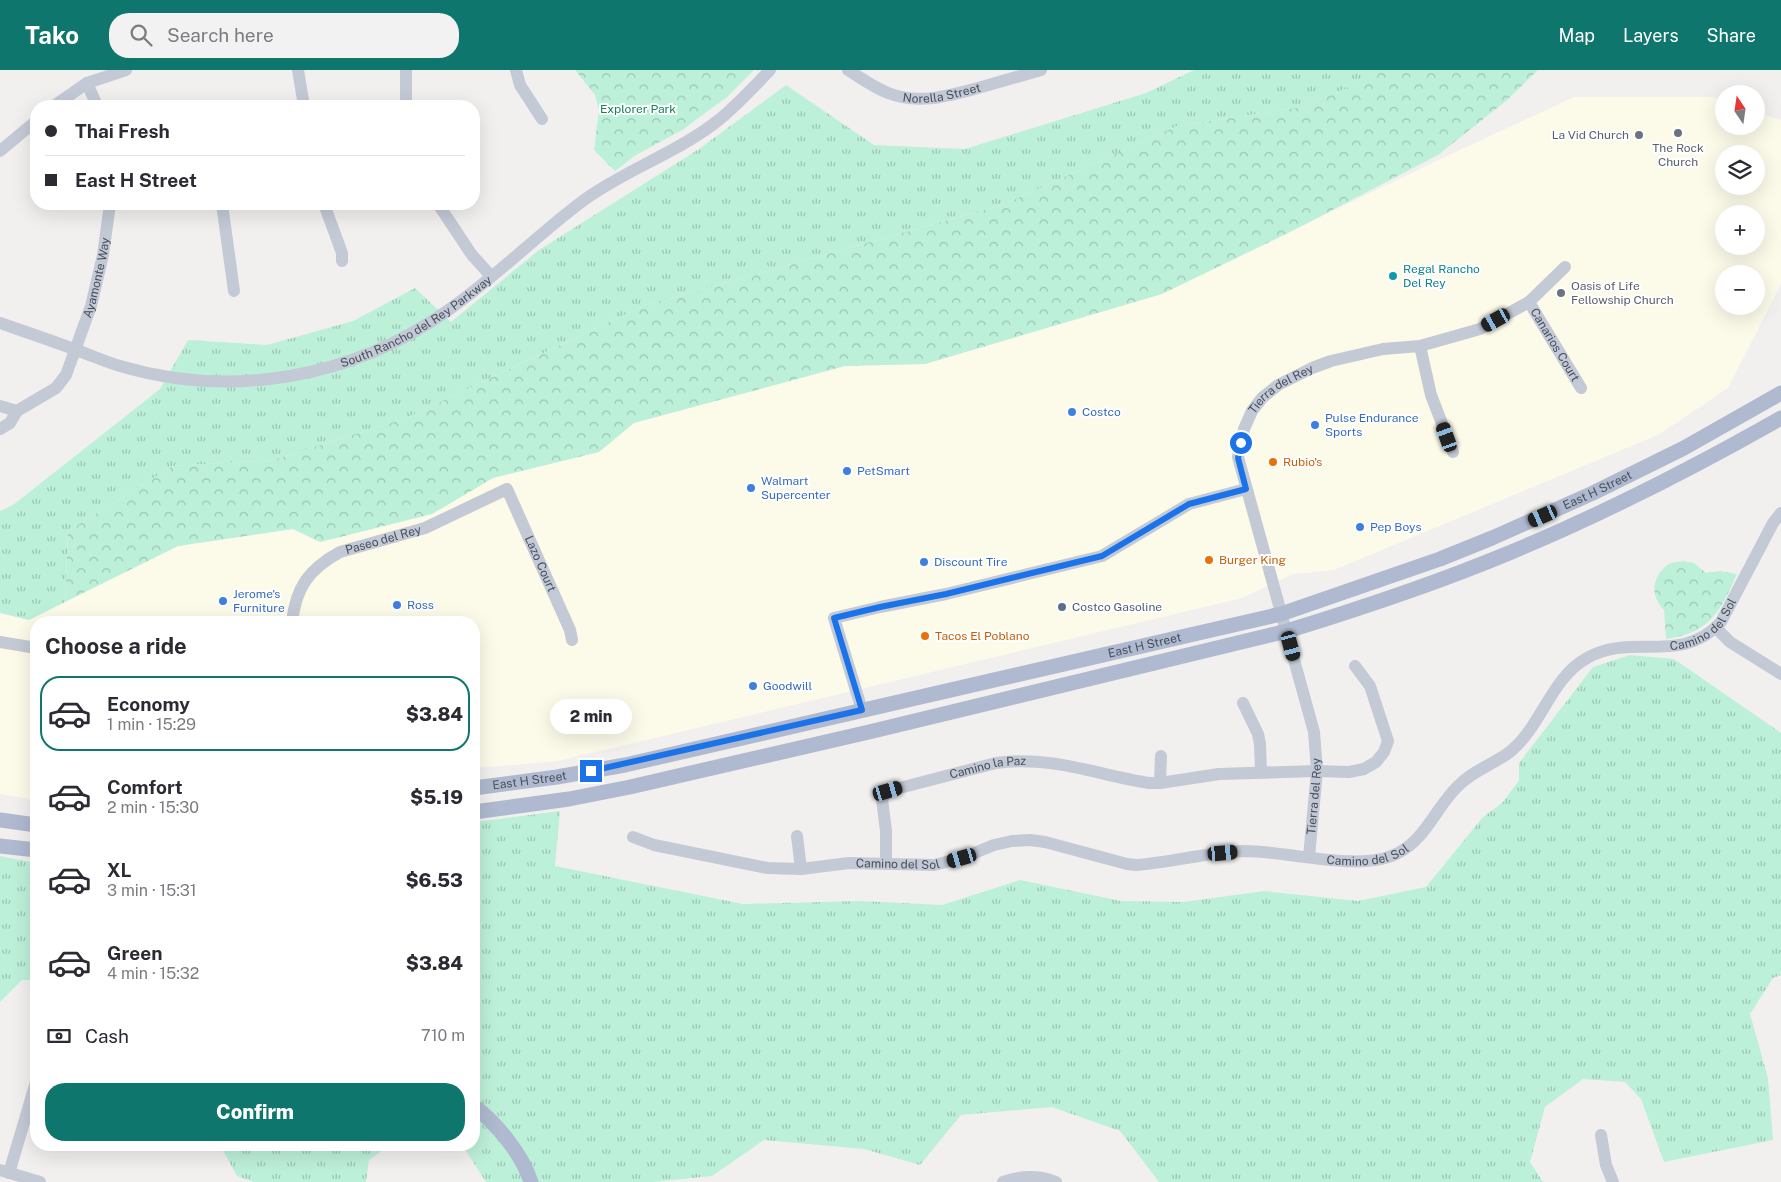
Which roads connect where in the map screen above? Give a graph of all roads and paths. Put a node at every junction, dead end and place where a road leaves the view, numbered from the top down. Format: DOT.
graph roads {
  1 [pos="126,70"];
  2 [pos="298,70"];
  3 [pos="406,70"];
  4 [pos="516,70"];
  5 [pos="770,70"];
  6 [pos="848,70"];
  7 [pos="1041,70"];
  8 [pos="87,83"];
  9 [pos="62,100"];
  10 [pos="94,100"];
  11 [pos="303,100"];
  12 [pos="406,100"];
  13 [pos="542,119"];
  14 [pos="30,126"];
  15 [pos="0,151"];
  16 [pos="109,210"];
  17 [pos="223,210"];
  18 [pos="326,210"];
  19 [pos="442,210"];
  20 [pos="342,262"];
  21 [pos="1565,268"];
  22 [pos="491,276"];
  23 [pos="234,291"];
  24 [pos="1529,302"];
  25 [pos="0,323"];
  26 [pos="1420,346"];
  27 [pos="76,350"];
  28 [pos="1581,388"];
  29 [pos="1781,393"];
  30 [pos="0,406"];
  31 [pos="17,411"];
  32 [pos="1781,418"];
  33 [pos="0,429"];
  34 [pos="1453,452"];
  35 [pos="507,489"];
  36 [pos="1246,489"];
  37 [pos="1781,513"];
  38 [pos="1281,614"];
  39 [pos="293,616"];
  40 [pos="1716,628"];
  41 [pos="1287,631"];
  42 [pos="572,640"];
  43 [pos="0,642"];
  44 [pos="30,647"];
  45 [pos="1355,666"];
  46 [pos="1781,674"];
  47 [pos="1243,703"];
  48 [pos="862,710"];
  49 [pos="822,743"];
  50 [pos="1161,756"];
  51 [pos="1317,771"];
  52 [pos="1261,772"];
  53 [pos="1160,783"];
  54 [pos="480,787"];
  55 [pos="480,811"];
  56 [pos="0,820"];
  57 [pos="30,824"];
  58 [pos="634,836"];
  59 [pos="797,836"];
  60 [pos="0,846"];
  61 [pos="30,849"];
  62 [pos="1309,856"];
  63 [pos="886,864"];
  64 [pos="801,869"];
  65 [pos="30,1099"];
  66 [pos="480,1111"];
  67 [pos="1601,1135"];
  68 [pos="4,1171"];
  69 [pos="40,1182"];
  70 [pos="531,1182"];
  71 [pos="1002,1182"];
  72 [pos="1056,1182"];
  73 [pos="1613,1182"];
  1 -- 8 [label="street"];
  2 -- 11 [label="street"];
  3 -- 12 [label="street"];
  4 -- 13 [label="street"];
  5 -- 22 [label="street, South Rancho del Rey Parkway"];
  6 -- 7 [label="street, Norella Street"];
  8 -- 9 [label="street"];
  8 -- 10 [label="street"];
  14 -- 15 [label="street"];
  16 -- 27 [label="street, Ayamonte Way"];
  17 -- 23 [label="street"];
  18 -- 20 [label="street"];
  19 -- 22 [label="street"];
  21 -- 24 [label="street, Tierra del Rey"];
  22 -- 27 [label="street, South Rancho del Rey Parkway"];
  24 -- 26 [label="street, Tierra del Rey"];
  24 -- 28 [label="street, Canarios Court"];
  25 -- 27 [label="street, South Rancho del Rey Parkway"];
  26 -- 34 [label="street"];
  26 -- 36 [label="street, Tierra del Rey"];
  27 -- 31 [label="street, Ayamonte Way"];
  29 -- 38 [label="main road, East H Street"];
  30 -- 31 [label="street"];
  31 -- 33 [label="street, Ayamonte Way"];
  32 -- 41 [label="main road, East H Street"];
  35 -- 39 [label="street, Paseo del Rey"];
  35 -- 42 [label="street, Lazo Court"];
  36 -- 38 [label="street, Tierra del Rey"];
  36 -- 48 [label="street"];
  37 -- 40 [label="street, Camino del Sol"];
  38 -- 41 [label="street, Tierra del Rey"];
  38 -- 48 [label="main road, East H Street"];
  40 -- 46 [label="street"];
  40 -- 62 [label="street, Camino del Sol"];
  41 -- 49 [label="main road, East H Street"];
  41 -- 51 [label="street, Tierra del Rey"];
  43 -- 44 [label="street"];
  45 -- 51 [label="street, Camino la Paz"];
  47 -- 52 [label="street"];
  48 -- 49 [label="main road"];
  48 -- 54 [label="main road, East H Street"];
  49 -- 55 [label="main road, East H Street"];
  50 -- 53 [label="street"];
  51 -- 52 [label="street, Camino la Paz"];
  51 -- 62 [label="street, Tierra del Rey"];
  52 -- 53 [label="street, Camino la Paz"];
  53 -- 63 [label="street, Camino la Paz"];
  56 -- 57 [label="main road"];
  58 -- 64 [label="street, Camino del Sol"];
  59 -- 64 [label="street"];
  60 -- 61 [label="main road"];
  62 -- 63 [label="street, Camino del Sol"];
  63 -- 64 [label="street, Camino del Sol"];
  65 -- 68 [label="street"];
  66 -- 70 [label="main road"];
  67 -- 73 [label="street"];
  68 -- 69 [label="street"];
  71 -- 72 [label="street"];
}
